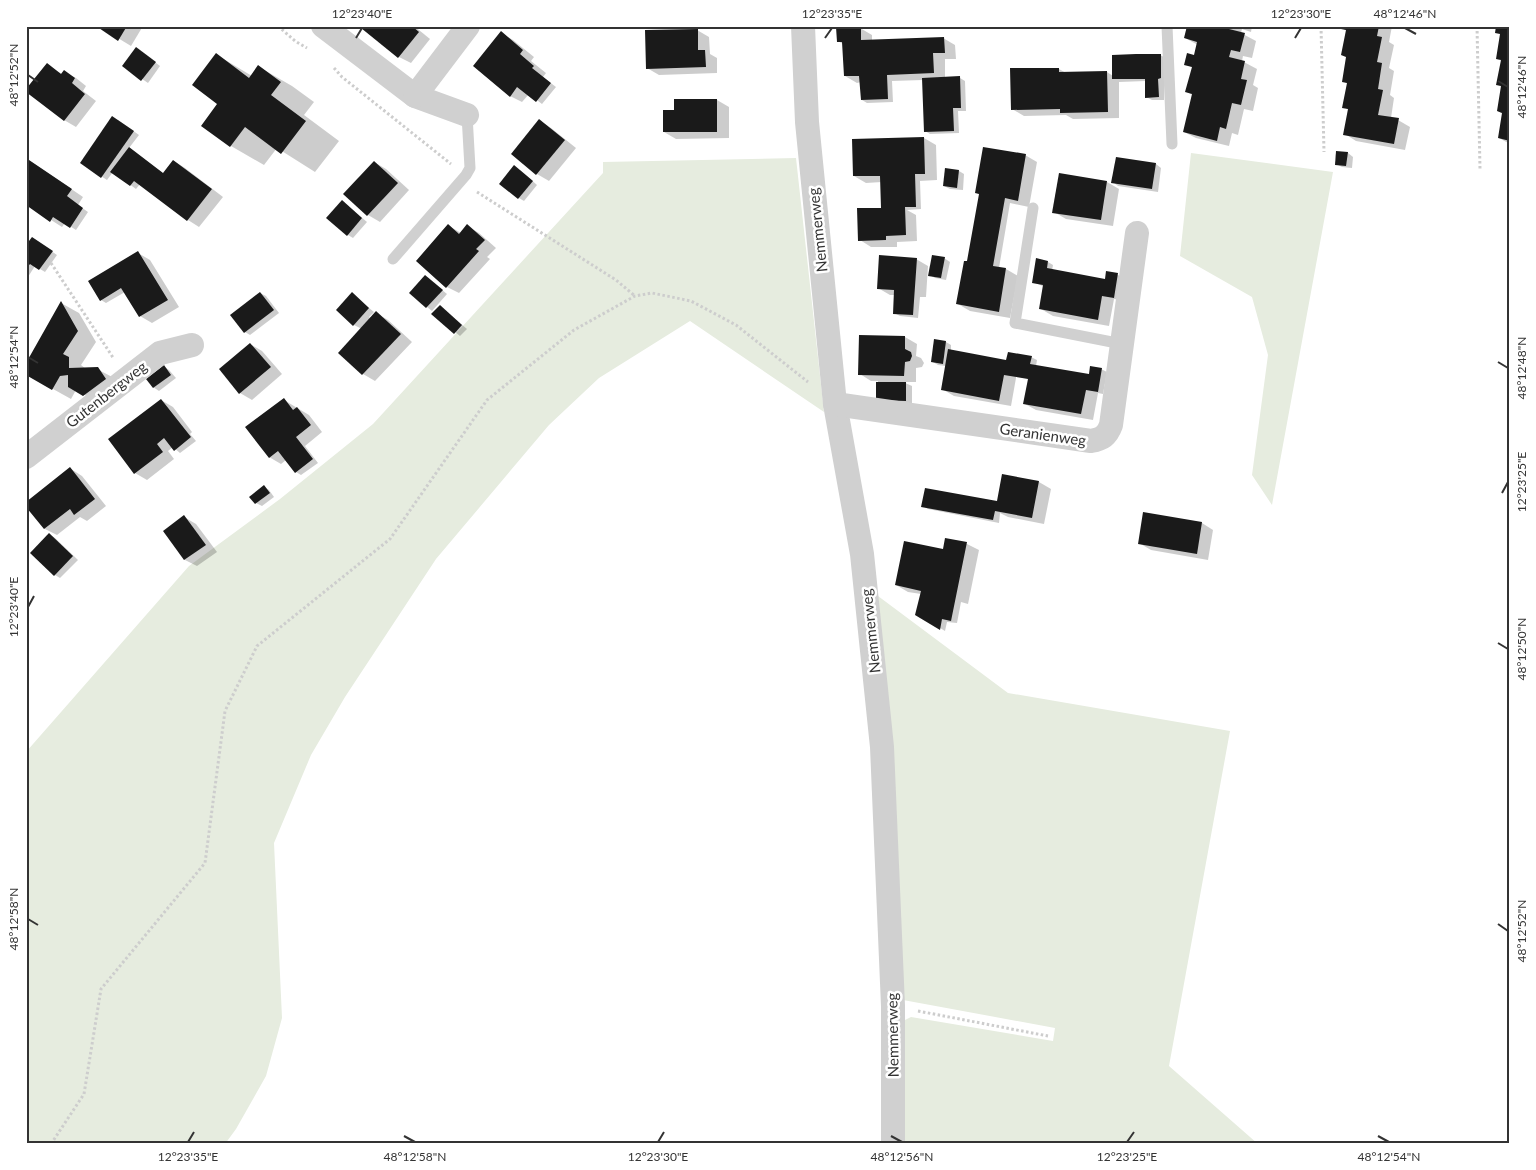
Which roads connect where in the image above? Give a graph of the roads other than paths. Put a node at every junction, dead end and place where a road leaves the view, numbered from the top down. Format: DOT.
graph roads {
  1 [pos="323,26"];
  2 [pos="468,26"];
  3 [pos="803,26"];
  4 [pos="1167,26"];
  5 [pos="415,96"];
  6 [pos="467,115"];
  7 [pos="1172,144"];
  8 [pos="1033,208"];
  9 [pos="1137,233"];
  10 [pos="393,259"];
  11 [pos="1122,344"];
  12 [pos="192,345"];
  13 [pos="835,404"];
  14 [pos="26,457"];
  15 [pos="893,1144"];
  1 -- 5 [label="street"];
  2 -- 5 [label="street"];
  3 -- 13 [label="street, Nemmerweg"];
  4 -- 7 [label="lane"];
  5 -- 6 [label="street"];
  6 -- 10 [label="lane"];
  8 -- 11 [label="lane"];
  9 -- 11 [label="street, Geranienweg"];
  11 -- 13 [label="street, Geranienweg"];
  12 -- 14 [label="street, Gutenbergweg"];
  13 -- 15 [label="street, Nemmerweg"];
}
